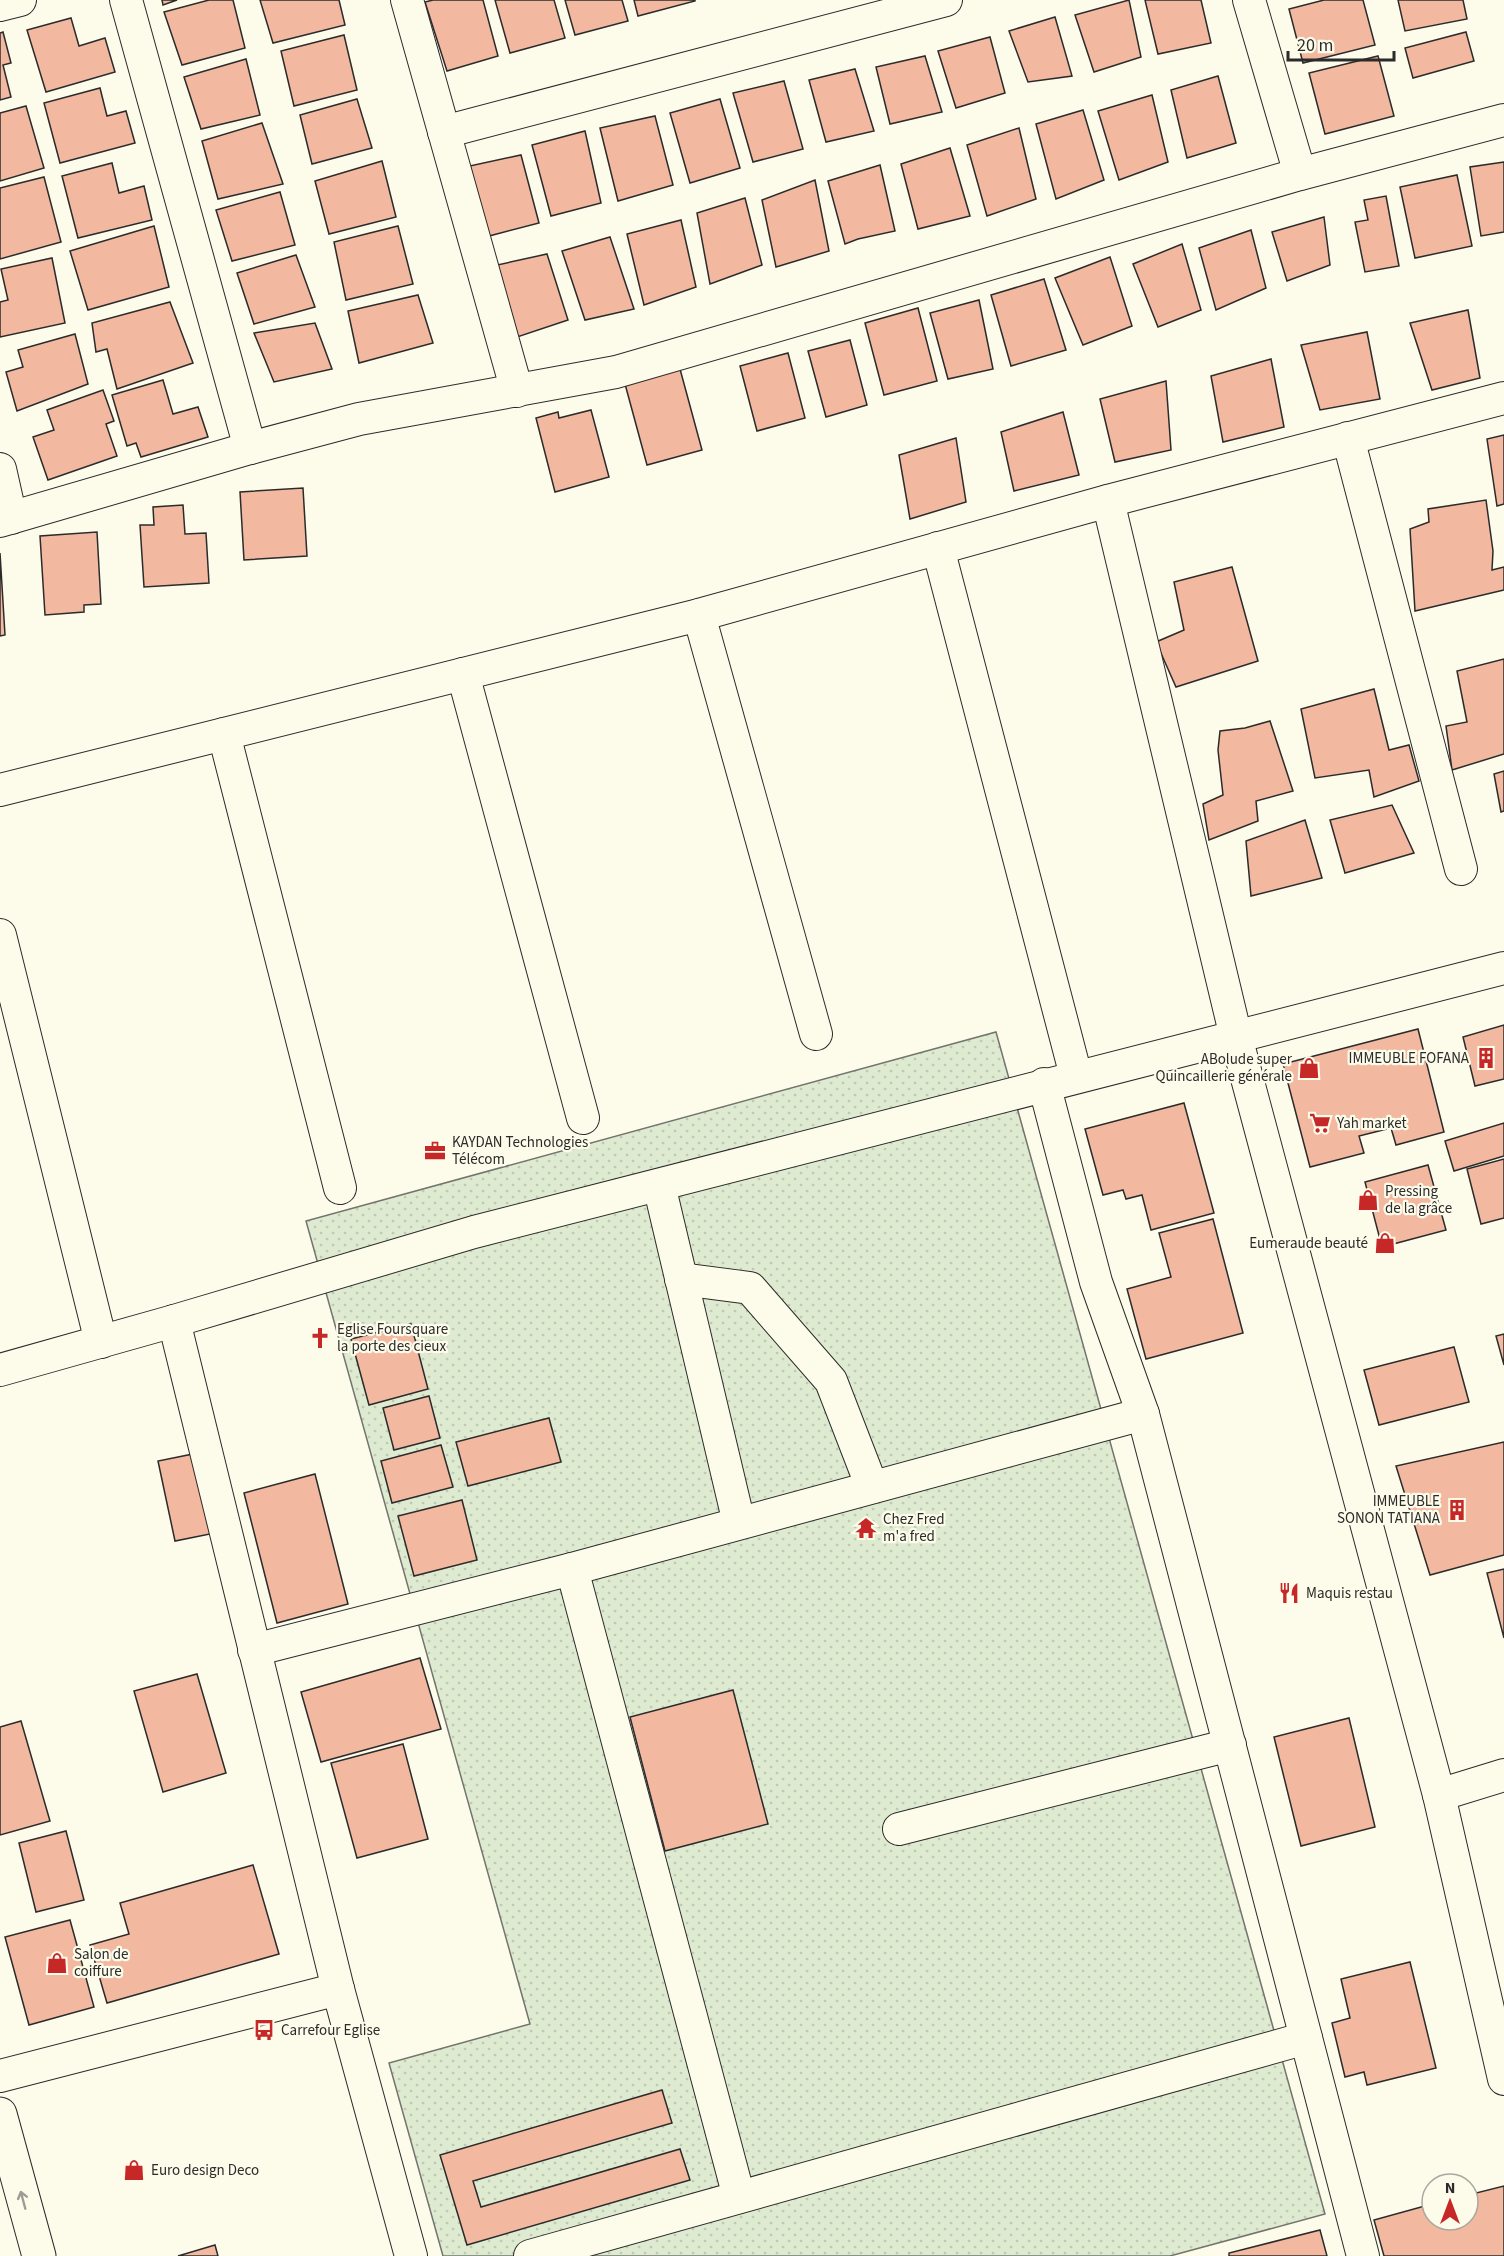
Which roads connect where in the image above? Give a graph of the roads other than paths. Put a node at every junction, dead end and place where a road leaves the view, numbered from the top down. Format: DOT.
graph roads {
  1 [pos="20,0"];
  2 [pos="126,0"];
  3 [pos="407,0"];
  4 [pos="946,0"];
  5 [pos="1249,0"];
  6 [pos="0,5"];
  7 [pos="1504,120"];
  8 [pos="444,132"];
  9 [pos="1300,174"];
  10 [pos="517,391"];
  11 [pos="1504,398"];
  12 [pos="1348,438"];
  13 [pos="250,448"];
  14 [pos="0,469"];
  15 [pos="1108,501"];
  16 [pos="6,520"];
  17 [pos="938,548"];
  18 [pos="699,615"];
  19 [pos="463,674"];
  20 [pos="224,734"];
  21 [pos="0,790"];
  22 [pos="1461,869"];
  23 [pos="0,934"];
  24 [pos="1504,968"];
  25 [pos="816,1034"];
  26 [pos="1236,1036"];
  27 [pos="1076,1076"];
  28 [pos="1044,1084"];
  29 [pos="583,1118"];
  30 [pos="659,1185"];
  31 [pos="340,1188"];
  32 [pos="681,1279"];
  33 [pos="174,1321"];
  34 [pos="101,1342"];
  35 [pos="0,1370"];
  36 [pos="1143,1414"];
  37 [pos="872,1487"];
  38 [pos="739,1523"];
  39 [pos="572,1569"];
  40 [pos="254,1650"];
  41 [pos="1230,1745"];
  42 [pos="1504,1775"];
  43 [pos="1439,1795"];
  44 [pos="899,1829"];
  45 [pos="338,1989"];
  46 [pos="1306,2038"];
  47 [pos="0,2076"];
  48 [pos="1504,2079"];
  49 [pos="0,2114"];
  50 [pos="739,2197"];
  51 [pos="39,2256"];
  52 [pos="411,2256"];
  53 [pos="530,2256"];
  54 [pos="1363,2256"];
  1 -- 6 [label="street"];
  2 -- 13 [label="street"];
  3 -- 8 [label="street"];
  4 -- 8 [label="street"];
  5 -- 9 [label="street"];
  7 -- 9 [label="street"];
  8 -- 10 [label="street"];
  9 -- 10 [label="street"];
  10 -- 13 [label="street"];
  11 -- 12 [label="street"];
  12 -- 15 [label="street"];
  12 -- 22 [label="street"];
  13 -- 16 [label="street"];
  14 -- 16 [label="street"];
  15 -- 17 [label="street"];
  15 -- 26 [label="street"];
  17 -- 18 [label="street"];
  17 -- 27 [label="street"];
  18 -- 19 [label="street"];
  18 -- 25 [label="street"];
  19 -- 20 [label="street"];
  19 -- 29 [label="street"];
  20 -- 21 [label="street"];
  20 -- 31 [label="street"];
  23 -- 34 [label="street"];
  24 -- 26 [label="street"];
  26 -- 27 [label="street"];
  26 -- 43 [label="street"];
  27 -- 28 [label="street"];
  28 -- 30 [label="street"];
  28 -- 36 [label="street"];
  30 -- 32 [label="street"];
  30 -- 33 [label="street"];
  32 -- 37 [label="street"];
  32 -- 38 [label="street"];
  33 -- 34 [label="street"];
  33 -- 40 [label="street"];
  34 -- 35 [label="street"];
  36 -- 37 [label="street"];
  36 -- 41 [label="street"];
  37 -- 38 [label="street"];
  38 -- 39 [label="street"];
  39 -- 40 [label="street"];
  39 -- 50 [label="street"];
  40 -- 45 [label="street"];
  41 -- 44 [label="street"];
  41 -- 46 [label="street"];
  42 -- 43 [label="street"];
  43 -- 48 [label="street"];
  45 -- 47 [label="street"];
  45 -- 52 [label="street"];
  46 -- 50 [label="street"];
  46 -- 54 [label="street"];
  51 -- 49 [label="main road, one-way"];
  50 -- 53 [label="street"];
}
